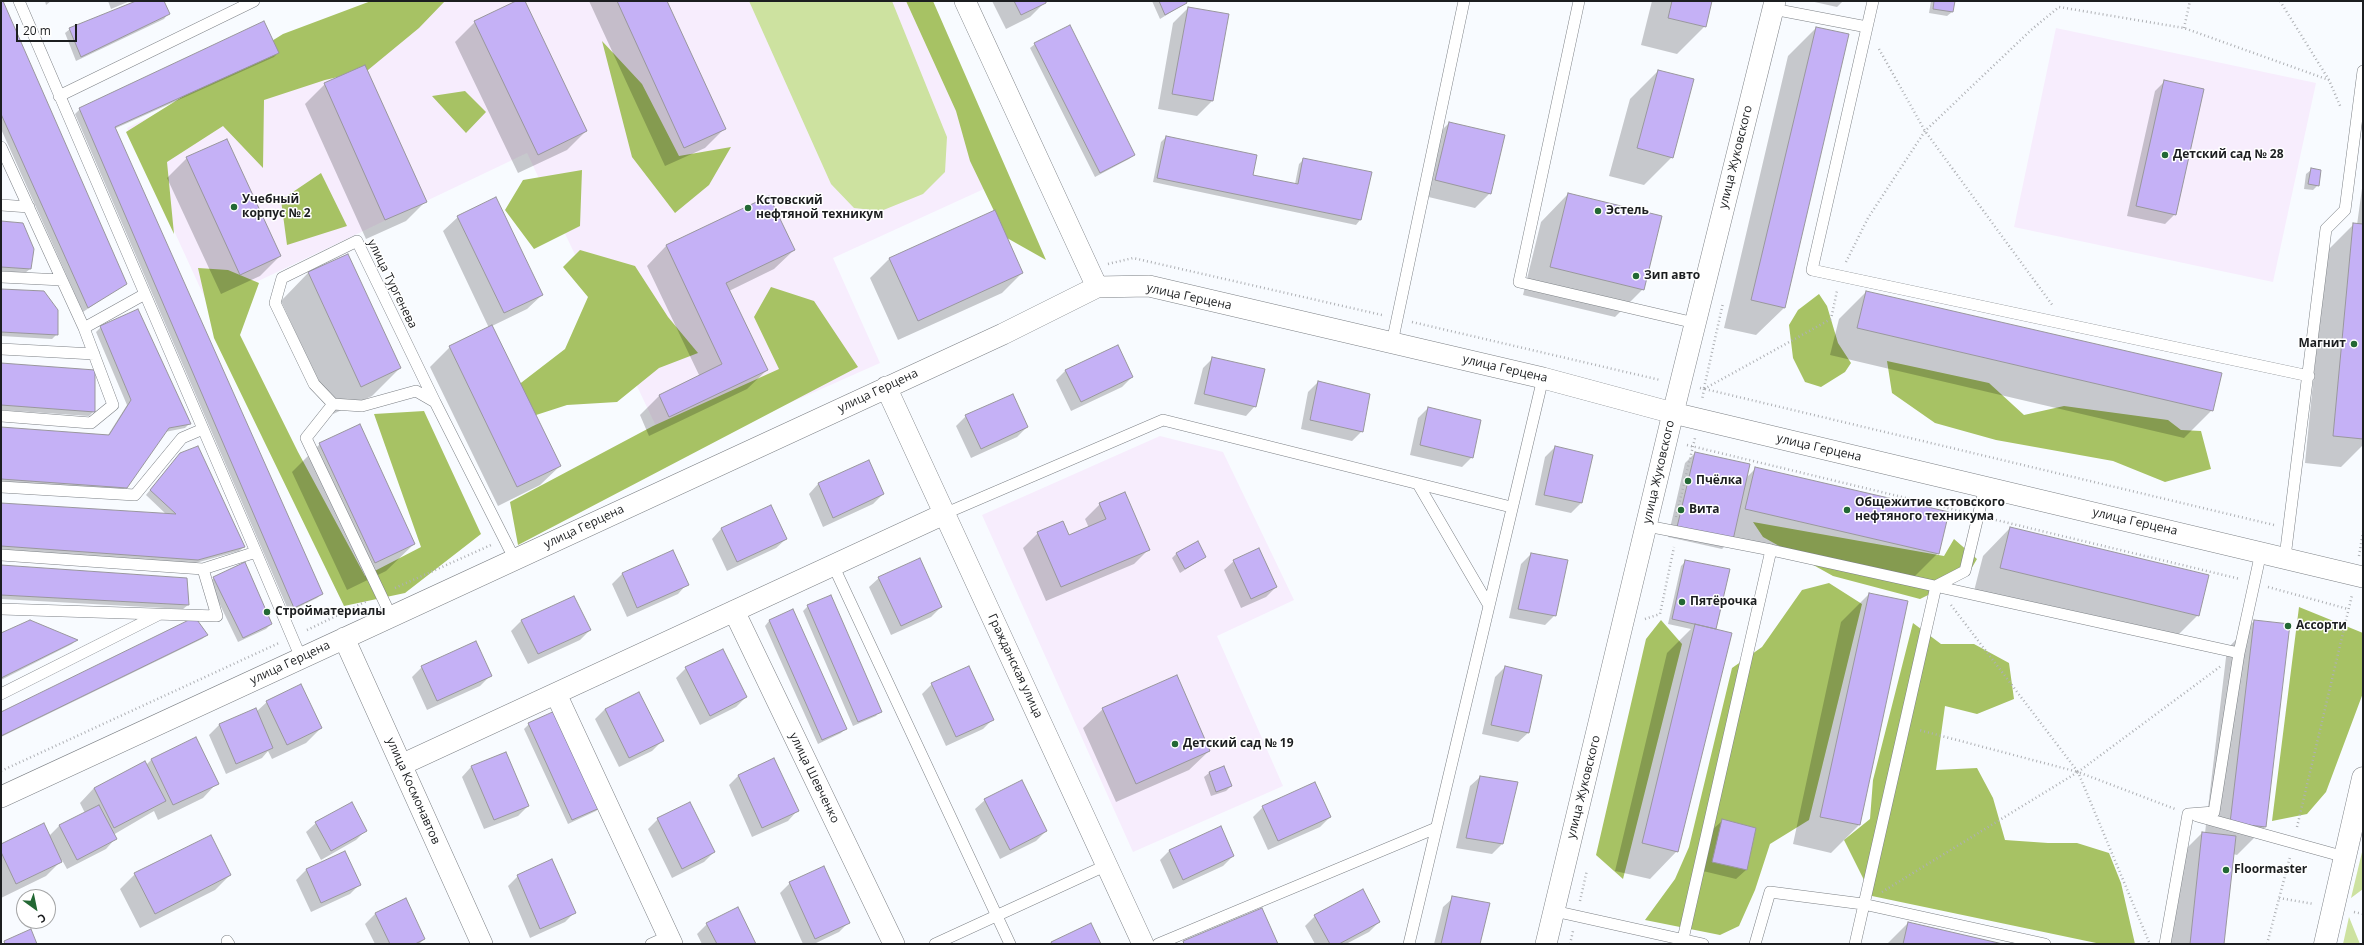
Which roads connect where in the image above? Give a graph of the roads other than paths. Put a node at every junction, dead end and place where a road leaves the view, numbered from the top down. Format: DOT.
graph roads {
  1 [pos="18,1"];
  2 [pos="254,1"];
  3 [pos="965,1"];
  4 [pos="1464,1"];
  5 [pos="1579,1"];
  6 [pos="1873,1"];
  7 [pos="1774,5"];
  8 [pos="1867,27"];
  9 [pos="2363,71"];
  10 [pos="59,96"];
  11 [pos="1,147"];
  12 [pos="1,205"];
  13 [pos="29,207"];
  14 [pos="1,277"];
  15 [pos="62,280"];
  16 [pos="1097,287"];
  17 [pos="145,294"];
  18 [pos="1695,323"];
  19 [pos="84,328"];
  20 [pos="1392,343"];
  21 [pos="1,349"];
  22 [pos="94,354"];
  23 [pos="2309,376"];
  24 [pos="1543,378"];
  25 [pos="886,388"];
  26 [pos="435,402"];
  27 [pos="333,404"];
  28 [pos="1672,413"];
  29 [pos="1,416"];
  30 [pos="203,429"];
  31 [pos="1418,484"];
  32 [pos="1,487"];
  33 [pos="1985,487"];
  34 [pos="1511,507"];
  35 [pos="944,514"];
  36 [pos="1647,526"];
  37 [pos="1772,550"];
  38 [pos="256,552"];
  39 [pos="2261,552"];
  40 [pos="1,555"];
  41 [pos="2285,557"];
  42 [pos="515,560"];
  43 [pos="833,565"];
  44 [pos="203,569"];
  45 [pos="2360,576"];
  46 [pos="1936,586"];
  47 [pos="1488,604"];
  48 [pos="3,610"];
  49 [pos="734,612"];
  50 [pos="159,615"];
  51 [pos="391,616"];
  52 [pos="344,638"];
  53 [pos="2239,653"];
  54 [pos="301,658"];
  55 [pos="1,694"];
  56 [pos="556,694"];
  57 [pos="402,765"];
  58 [pos="2363,778"];
  59 [pos="1,797"];
  60 [pos="2188,814"];
  61 [pos="1436,828"];
  62 [pos="2345,857"];
  63 [pos="1107,865"];
  64 [pos="1863,904"];
  65 [pos="1554,911"];
  66 [pos="997,915"];
  67 [pos="1682,939"];
  68 [pos="664,941"];
  69 [pos="482,944"];
  70 [pos="894,944"];
  71 [pos="935,944"];
  72 [pos="1010,944"];
  73 [pos="1143,944"];
  74 [pos="1158,944"];
  75 [pos="1409,944"];
  76 [pos="1546,944"];
  77 [pos="1703,944"];
  78 [pos="1755,944"];
  79 [pos="1855,944"];
  80 [pos="2045,944"];
  81 [pos="2165,944"];
  82 [pos="2325,944"];
  1 -- 10 [label="lane"];
  2 -- 10 [label="lane"];
  3 -- 16 [label="street"];
  4 -- 20 [label="lane"];
  5 -- 18 [label="lane"];
  6 -- 8 [label="lane"];
  7 -- 8 [label="lane"];
  7 -- 18 [label="street, улица Жуковского"];
  8 -- 23 [label="lane"];
  9 -- 23 [label="lane"];
  10 -- 17 [label="lane"];
  11 -- 13 [label="lane"];
  12 -- 13 [label="lane"];
  13 -- 15 [label="lane"];
  14 -- 15 [label="lane"];
  15 -- 19 [label="lane"];
  16 -- 20 [label="street, улица Герцена"];
  16 -- 25 [label="street, улица Герцена"];
  17 -- 19 [label="lane"];
  17 -- 30 [label="lane"];
  18 -- 28 [label="street, улица Жуковского"];
  19 -- 22 [label="lane"];
  20 -- 24 [label="street, улица Герцена"];
  21 -- 22 [label="lane"];
  22 -- 29 [label="lane"];
  23 -- 41 [label="lane"];
  24 -- 28 [label="street, улица Герцена"];
  24 -- 34 [label="lane"];
  25 -- 35 [label="street, Гражданская улица"];
  25 -- 42 [label="street, улица Герцена"];
  26 -- 27 [label="lane"];
  26 -- 27 [label="lane, улица Тургенева"];
  26 -- 42 [label="lane, улица Тургенева"];
  27 -- 51 [label="lane"];
  28 -- 33 [label="street, улица Герцена"];
  28 -- 36 [label="street, улица Жуковского"];
  30 -- 32 [label="lane"];
  30 -- 38 [label="lane"];
  31 -- 34 [label="lane"];
  31 -- 35 [label="lane"];
  31 -- 47 [label="lane"];
  33 -- 39 [label="street, улица Герцена"];
  33 -- 46 [label="lane"];
  34 -- 47 [label="lane"];
  35 -- 43 [label="street"];
  35 -- 63 [label="street, Гражданская улица"];
  36 -- 37 [label="lane"];
  36 -- 65 [label="street, улица Жуковского"];
  37 -- 46 [label="lane"];
  37 -- 67 [label="lane"];
  38 -- 44 [label="lane"];
  38 -- 54 [label="lane"];
  39 -- 41 [label="street, улица Герцена"];
  39 -- 53 [label="lane"];
  40 -- 44 [label="lane"];
  41 -- 45 [label="street, улица Герцена"];
  42 -- 51 [label="street, улица Герцена"];
  43 -- 49 [label="street"];
  43 -- 66 [label="lane"];
  44 -- 50 [label="lane"];
  46 -- 53 [label="lane"];
  46 -- 64 [label="lane"];
  47 -- 61 [label="lane"];
  48 -- 50 [label="lane"];
  49 -- 56 [label="street"];
  49 -- 70 [label="street, улица Шевченко"];
  50 -- 55 [label="lane"];
  51 -- 52 [label="street, улица Герцена"];
  52 -- 54 [label="street, улица Герцена"];
  52 -- 57 [label="street, улица Космонавтов"];
  53 -- 60 [label="lane"];
  54 -- 59 [label="street, улица Герцена"];
  56 -- 57 [label="street"];
  56 -- 68 [label="street"];
  57 -- 69 [label="street, улица Космонавтов"];
  58 -- 62 [label="street"];
  60 -- 62 [label="lane"];
  60 -- 81 [label="lane"];
  61 -- 74 [label="lane"];
  61 -- 75 [label="lane"];
  62 -- 82 [label="street"];
  63 -- 66 [label="lane"];
  63 -- 73 [label="street, Гражданская улица"];
  64 -- 78 [label="lane"];
  64 -- 79 [label="lane"];
  64 -- 80 [label="lane"];
  65 -- 67 [label="lane"];
  65 -- 76 [label="street, улица Жуковского"];
  66 -- 71 [label="lane"];
  66 -- 72 [label="lane"];
  67 -- 77 [label="lane"];
}
